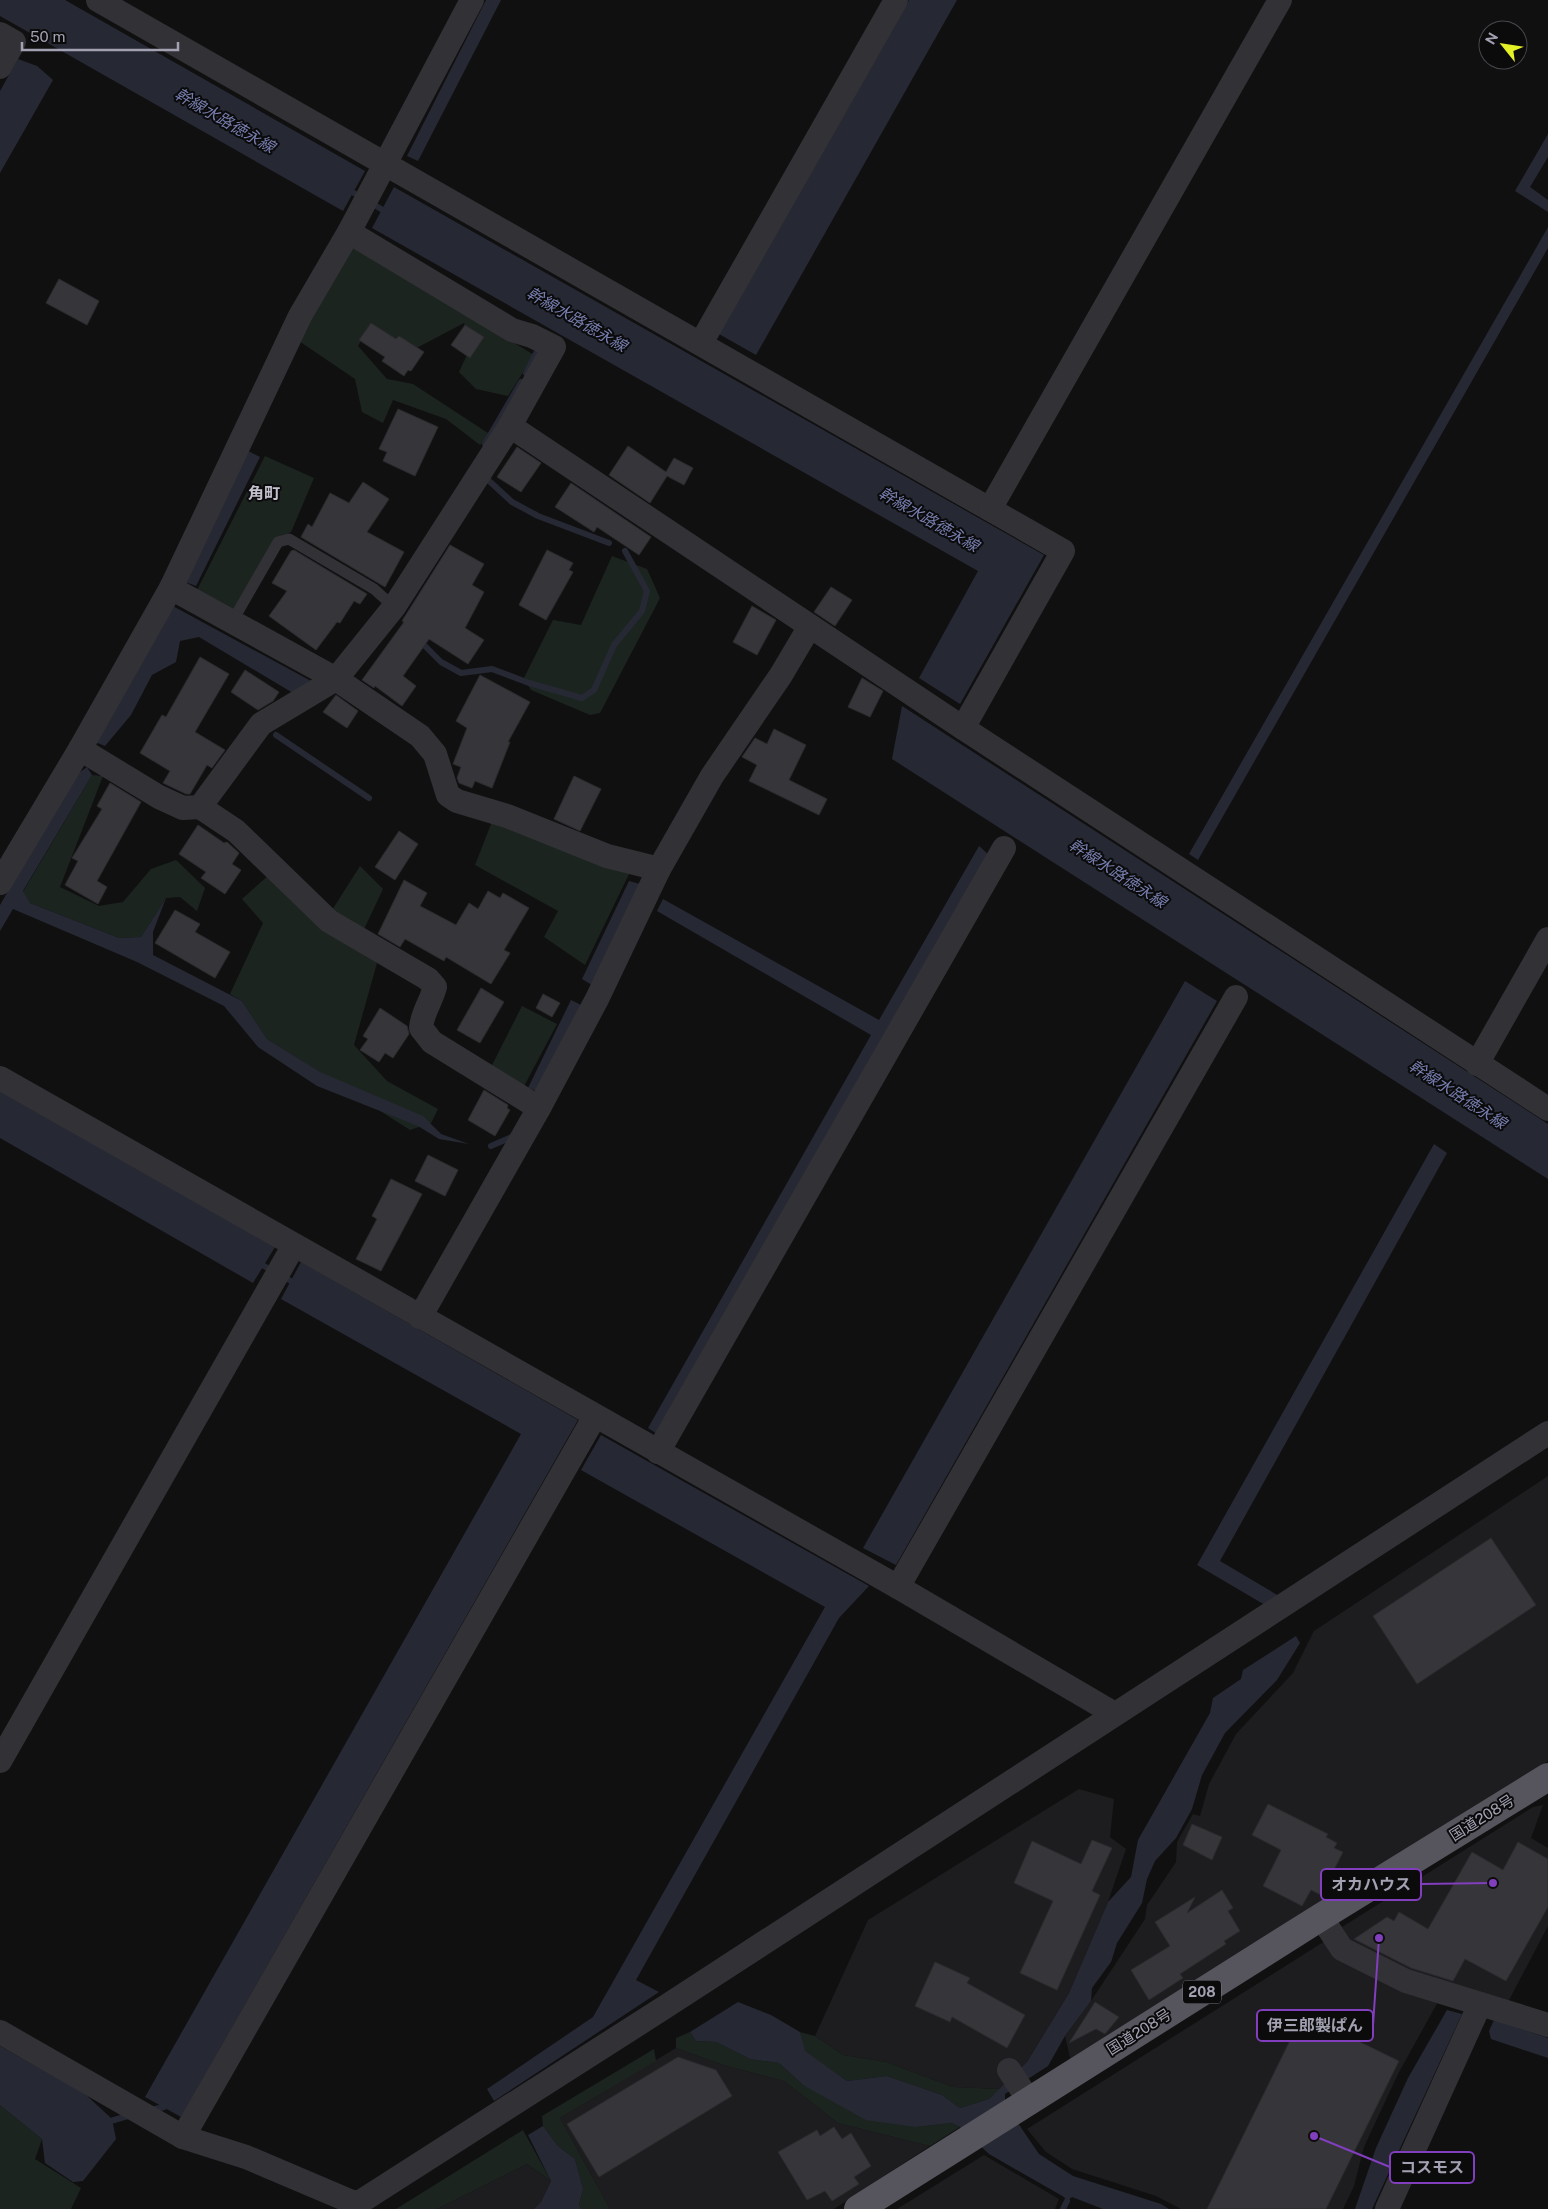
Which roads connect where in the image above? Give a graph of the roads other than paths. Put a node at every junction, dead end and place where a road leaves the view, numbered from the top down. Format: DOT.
graph roads {
  1 [pos="98,0"];
  2 [pos="472,0"];
  3 [pos="896,0"];
  4 [pos="1280,0"];
  5 [pos="0,34"];
  6 [pos="0,67"];
  7 [pos="386,164"];
  8 [pos="349,232"];
  9 [pos="701,343"];
  10 [pos="510,426"];
  11 [pos="990,508"];
  12 [pos="171,588"];
  13 [pos="394,607"];
  14 [pos="232,622"];
  15 [pos="810,626"];
  16 [pos="336,679"];
  17 [pos="954,722"];
  18 [pos="80,749"];
  19 [pos="200,807"];
  20 [pos="1004,848"];
  21 [pos="659,869"];
  22 [pos="0,883"];
  23 [pos="1548,939"];
  24 [pos="1236,997"];
  25 [pos="1477,1064"];
  26 [pos="0,1078"];
  27 [pos="540,1108"];
  28 [pos="1548,1109"];
  29 [pos="294,1245"];
  30 [pos="420,1316"];
  31 [pos="595,1416"];
  32 [pos="1548,1433"];
  33 [pos="658,1452"];
  34 [pos="898,1587"];
  35 [pos="1115,1714"];
  36 [pos="0,1762"];
  37 [pos="1548,1777"];
  38 [pos="1321,1917"];
  39 [pos="1480,2004"];
  40 [pos="1548,2025"];
  41 [pos="0,2032"];
  42 [pos="1009,2070"];
  43 [pos="1025,2096"];
  44 [pos="183,2137"];
  45 [pos="858,2209"];
  46 [pos="1387,2209"];
  1 -- 7 [label="street"];
  2 -- 7 [label="street"];
  3 -- 9 [label="street"];
  4 -- 11 [label="street"];
  5 -- 6 [label="street"];
  7 -- 8 [label="street"];
  7 -- 9 [label="street"];
  8 -- 10 [label="street"];
  8 -- 12 [label="street"];
  9 -- 11 [label="street"];
  10 -- 13 [label="street"];
  10 -- 15 [label="street"];
  11 -- 17 [label="street"];
  12 -- 14 [label="street"];
  12 -- 18 [label="street"];
  13 -- 14 [label="lane"];
  13 -- 16 [label="street"];
  14 -- 16 [label="street"];
  15 -- 17 [label="street"];
  15 -- 21 [label="street"];
  16 -- 19 [label="street"];
  16 -- 21 [label="street"];
  17 -- 25 [label="street"];
  18 -- 19 [label="street"];
  18 -- 22 [label="street"];
  19 -- 27 [label="street"];
  20 -- 33 [label="street"];
  21 -- 27 [label="street"];
  23 -- 25 [label="street"];
  24 -- 34 [label="street"];
  25 -- 28 [label="street"];
  26 -- 29 [label="street"];
  27 -- 30 [label="street"];
  29 -- 30 [label="street"];
  29 -- 36 [label="street"];
  30 -- 31 [label="street"];
  31 -- 33 [label="street"];
  31 -- 44 [label="street"];
  32 -- 35 [label="street"];
  33 -- 34 [label="street"];
  34 -- 35 [label="street"];
  35 -- 44 [label="street"];
  37 -- 38 [label="highway, 国道208号 / 208"];
  38 -- 39 [label="street"];
  38 -- 43 [label="highway, 国道208号 / 208"];
  39 -- 40 [label="street"];
  39 -- 46 [label="street"];
  41 -- 44 [label="street"];
  42 -- 43 [label="street"];
  43 -- 45 [label="highway, 国道208号 / 208"];
}
